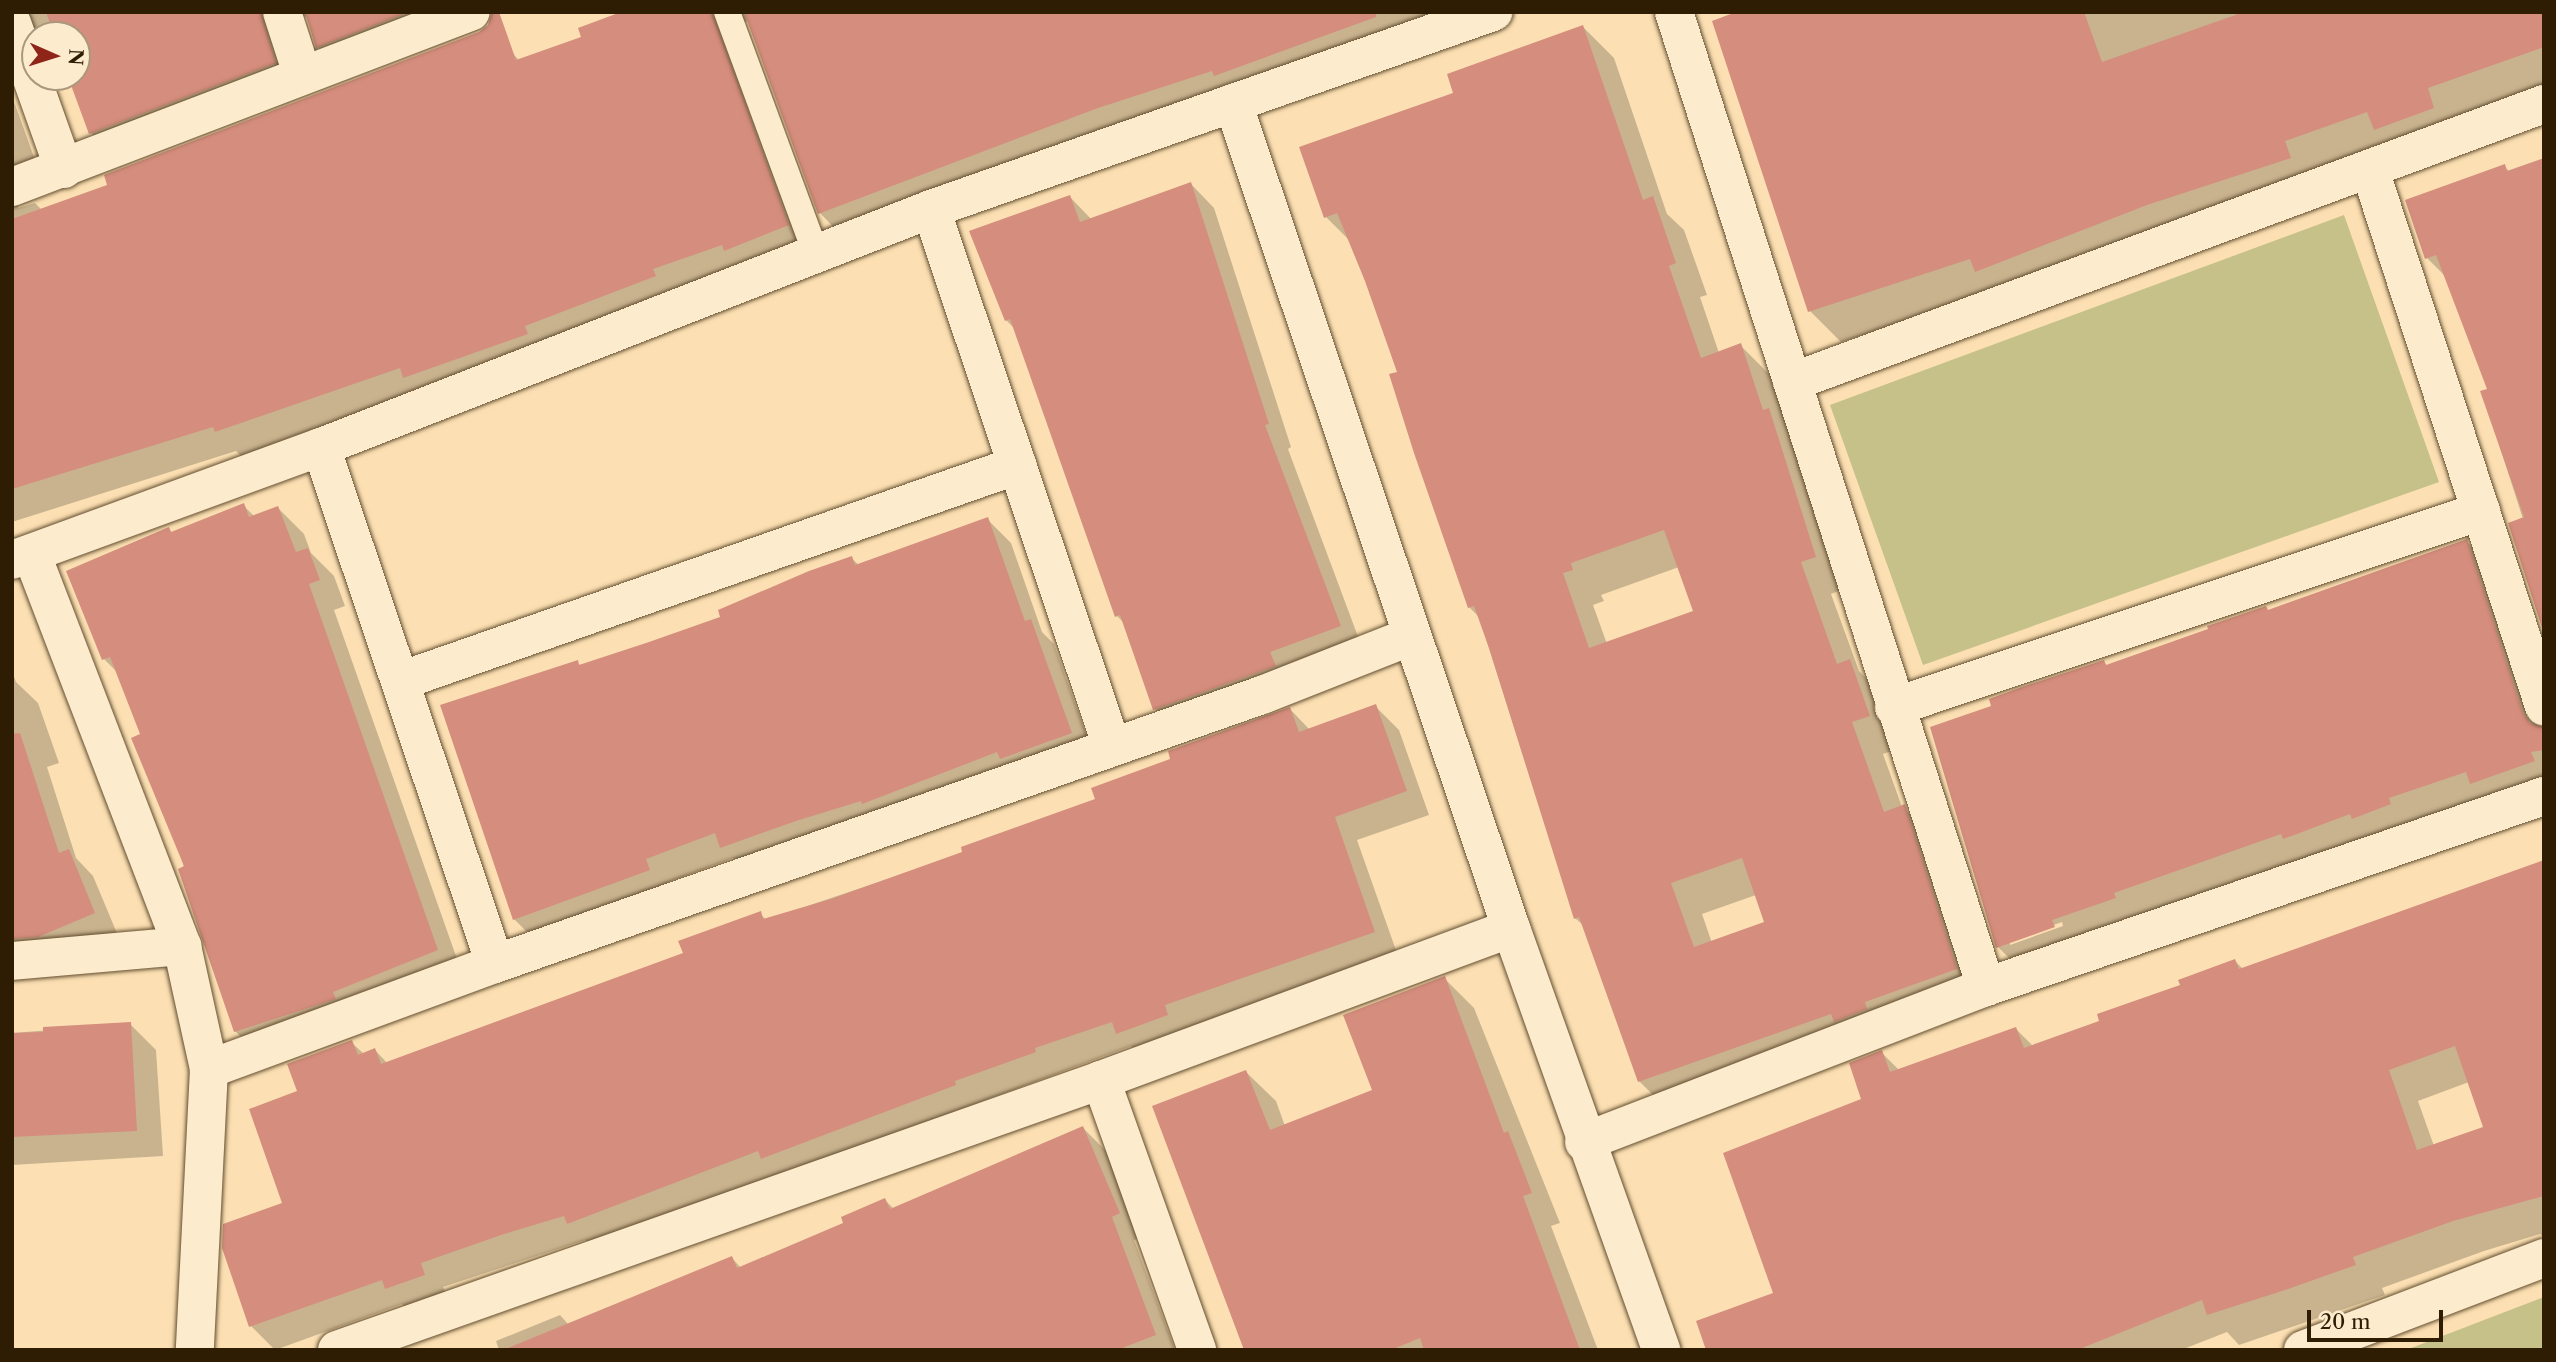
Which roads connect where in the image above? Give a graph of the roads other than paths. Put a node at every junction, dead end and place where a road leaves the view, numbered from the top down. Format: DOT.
graph roads {
  1 [pos="282,12"];
  2 [pos="471,12"];
  3 [pos="727,12"];
  4 [pos="1493,12"];
  5 [pos="1675,12"];
  6 [pos="12,23"];
  7 [pos="302,74"];
  8 [pos="1233,103"];
  9 [pos="2544,104"];
  10 [pos="64,169"];
  11 [pos="2370,170"];
  12 [pos="12,187"];
  13 [pos="930,209"];
  14 [pos="816,254"];
  15 [pos="1792,382"];
  16 [pos="321,447"];
  17 [pos="1017,465"];
  18 [pos="2481,511"];
  19 [pos="22,558"];
  20 [pos="1412,636"];
  21 [pos="403,680"];
  22 [pos="2544,706"];
  23 [pos="1894,707"];
  24 [pos="1112,747"];
  25 [pos="2544,796"];
  26 [pos="1511,928"];
  27 [pos="182,946"];
  28 [pos="12,961"];
  29 [pos="495,964"];
  30 [pos="1986,987"];
  31 [pos="209,1069"];
  32 [pos="1101,1080"];
  33 [pos="1584,1142"];
  34 [pos="2544,1258"];
  35 [pos="195,1350"];
  36 [pos="337,1350"];
  37 [pos="1198,1350"];
  38 [pos="1661,1350"];
  39 [pos="2303,1350"];
  1 -- 7 [label="street"];
  2 -- 7 [label="street"];
  3 -- 14 [label="lane"];
  4 -- 8 [label="street"];
  5 -- 15 [label="street"];
  6 -- 10 [label="street"];
  7 -- 10 [label="street"];
  8 -- 13 [label="street"];
  8 -- 20 [label="street"];
  9 -- 11 [label="street"];
  10 -- 12 [label="street"];
  11 -- 15 [label="street"];
  11 -- 18 [label="street"];
  13 -- 14 [label="street"];
  13 -- 17 [label="street"];
  14 -- 16 [label="street"];
  15 -- 23 [label="street"];
  16 -- 19 [label="street"];
  16 -- 21 [label="street"];
  17 -- 21 [label="street"];
  17 -- 24 [label="street"];
  18 -- 22 [label="street"];
  18 -- 23 [label="street"];
  19 -- 27 [label="street"];
  20 -- 24 [label="street"];
  20 -- 26 [label="street"];
  21 -- 29 [label="street"];
  23 -- 30 [label="street"];
  24 -- 29 [label="street"];
  25 -- 30 [label="street"];
  26 -- 32 [label="street"];
  26 -- 33 [label="street"];
  27 -- 28 [label="street"];
  27 -- 31 [label="street"];
  29 -- 31 [label="street"];
  30 -- 33 [label="street"];
  31 -- 35 [label="street"];
  32 -- 36 [label="street"];
  32 -- 37 [label="street"];
  33 -- 38 [label="street"];
  34 -- 39 [label="street"];
}
